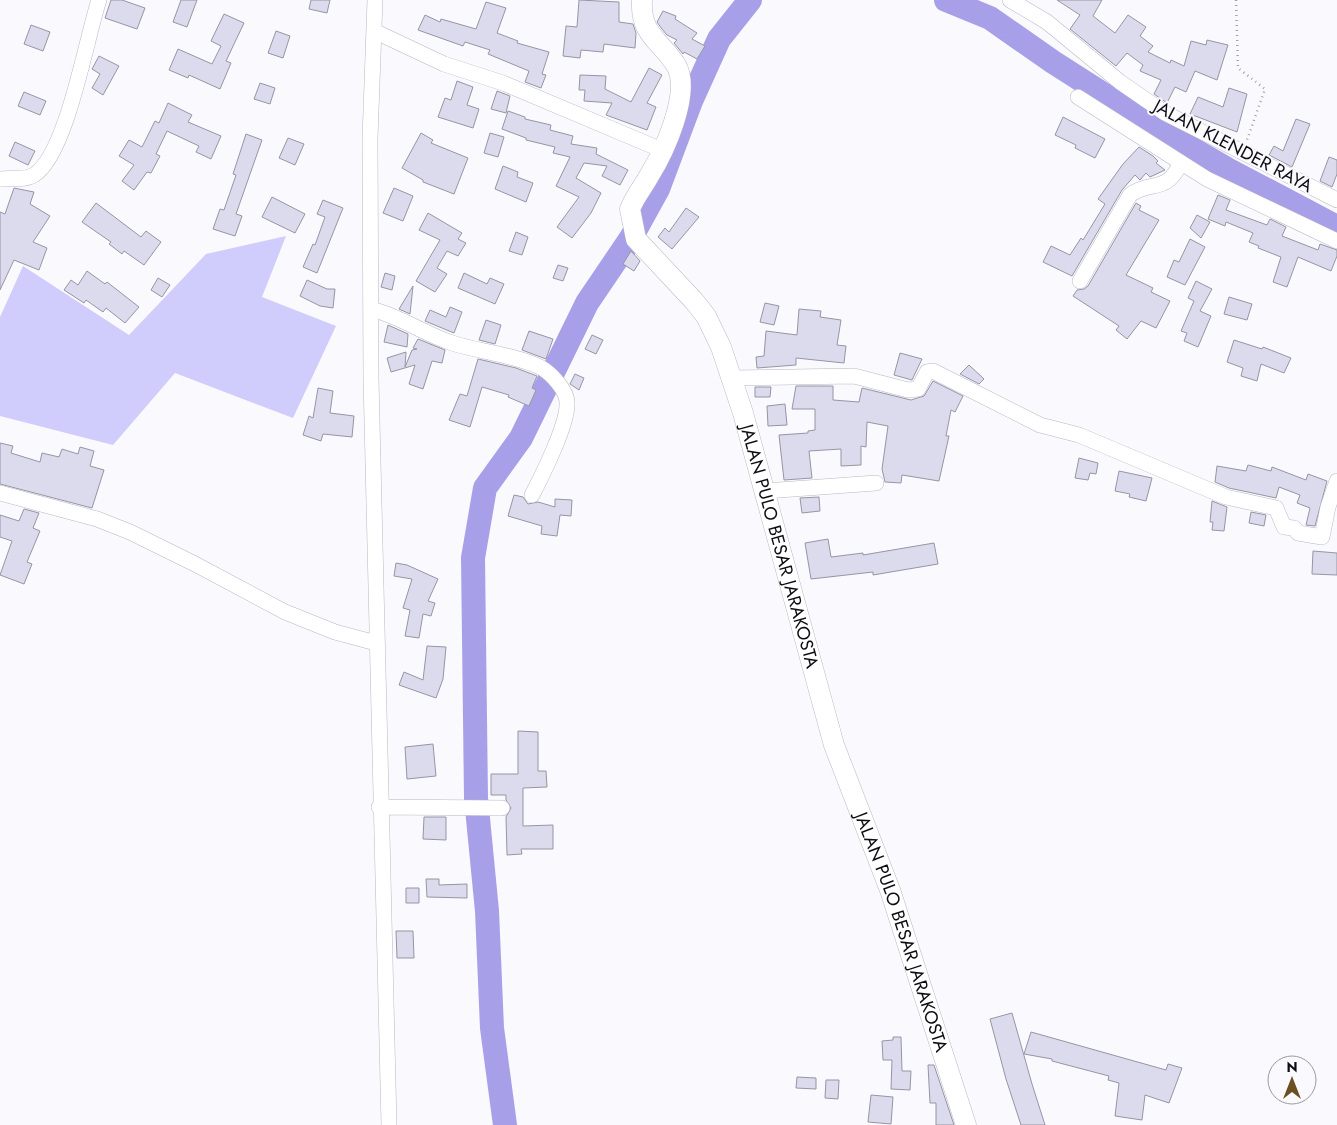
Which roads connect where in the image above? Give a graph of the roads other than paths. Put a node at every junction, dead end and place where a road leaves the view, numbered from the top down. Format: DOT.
graph roads {
  1 [pos="99,0"];
  2 [pos="375,0"];
  3 [pos="642,0"];
  4 [pos="1010,0"];
  5 [pos="374,31"];
  6 [pos="1078,97"];
  7 [pos="662,150"];
  8 [pos="1181,163"];
  9 [pos="0,179"];
  10 [pos="1337,200"];
  11 [pos="1337,241"];
  12 [pos="1080,281"];
  13 [pos="371,309"];
  14 [pos="732,378"];
  15 [pos="1337,481"];
  16 [pos="876,483"];
  17 [pos="765,491"];
  18 [pos="0,493"];
  19 [pos="532,495"];
  20 [pos="1331,526"];
  21 [pos="376,643"];
  22 [pos="379,807"];
  23 [pos="498,808"];
  24 [pos="389,1125"];
  25 [pos="966,1125"];
  1 -- 9 [label="street"];
  2 -- 5 [label="street"];
  3 -- 7 [label="street, JALAN PULO BESAR JARAKOSTA"];
  4 -- 10 [label="street, JALAN KLENDER RAYA"];
  5 -- 7 [label="street"];
  5 -- 13 [label="street"];
  6 -- 8 [label="street"];
  7 -- 14 [label="street, JALAN PULO BESAR JARAKOSTA"];
  8 -- 11 [label="street"];
  8 -- 12 [label="street"];
  13 -- 19 [label="street"];
  13 -- 21 [label="street"];
  14 -- 17 [label="street, JALAN PULO BESAR JARAKOSTA"];
  14 -- 20 [label="street"];
  15 -- 20 [label="street"];
  16 -- 17 [label="street"];
  17 -- 25 [label="street, JALAN PULO BESAR JARAKOSTA"];
  18 -- 21 [label="street"];
  21 -- 22 [label="street"];
  22 -- 23 [label="street"];
  22 -- 24 [label="street"];
}
